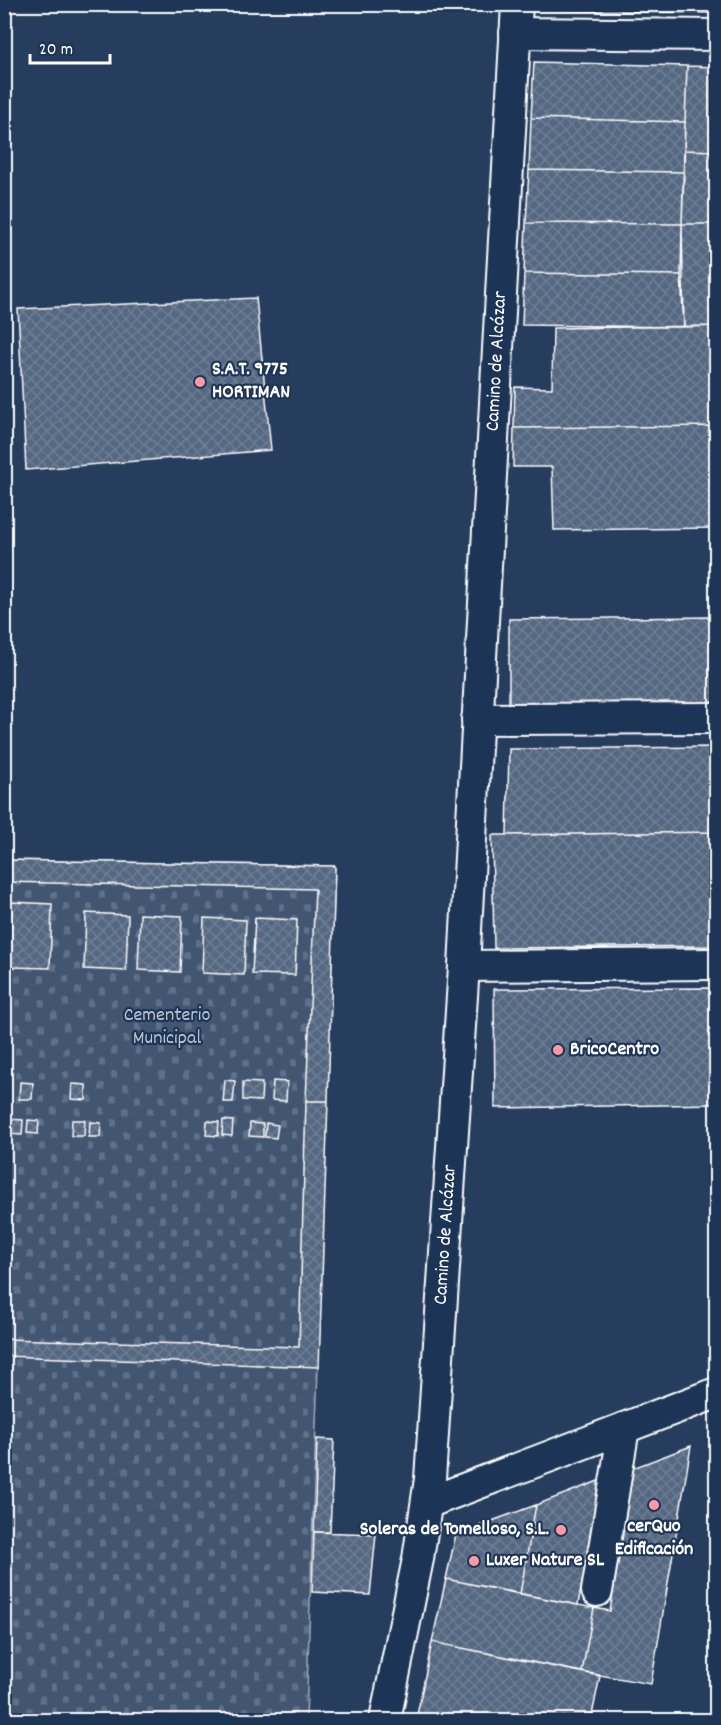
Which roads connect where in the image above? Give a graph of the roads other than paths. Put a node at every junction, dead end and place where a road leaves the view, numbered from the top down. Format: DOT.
graph roads {
  1 [pos="516,19"];
  2 [pos="717,36"];
  3 [pos="717,718"];
  4 [pos="477,719"];
  5 [pos="717,964"];
  6 [pos="464,966"];
  7 [pos="717,1392"];
  8 [pos="624,1428"];
  9 [pos="427,1503"];
  10 [pos="597,1591"];
  11 [pos="386,1720"];
  1 -- 2 [label="street"];
  1 -- 4 [label="street, Camino de Alcázar"];
  3 -- 4 [label="street"];
  4 -- 6 [label="street, Camino de Alcázar"];
  5 -- 6 [label="street"];
  6 -- 9 [label="street, Camino de Alcázar"];
  7 -- 8 [label="street"];
  8 -- 9 [label="street"];
  8 -- 10 [label="street"];
  9 -- 11 [label="street, Camino de Alcázar"];
}
